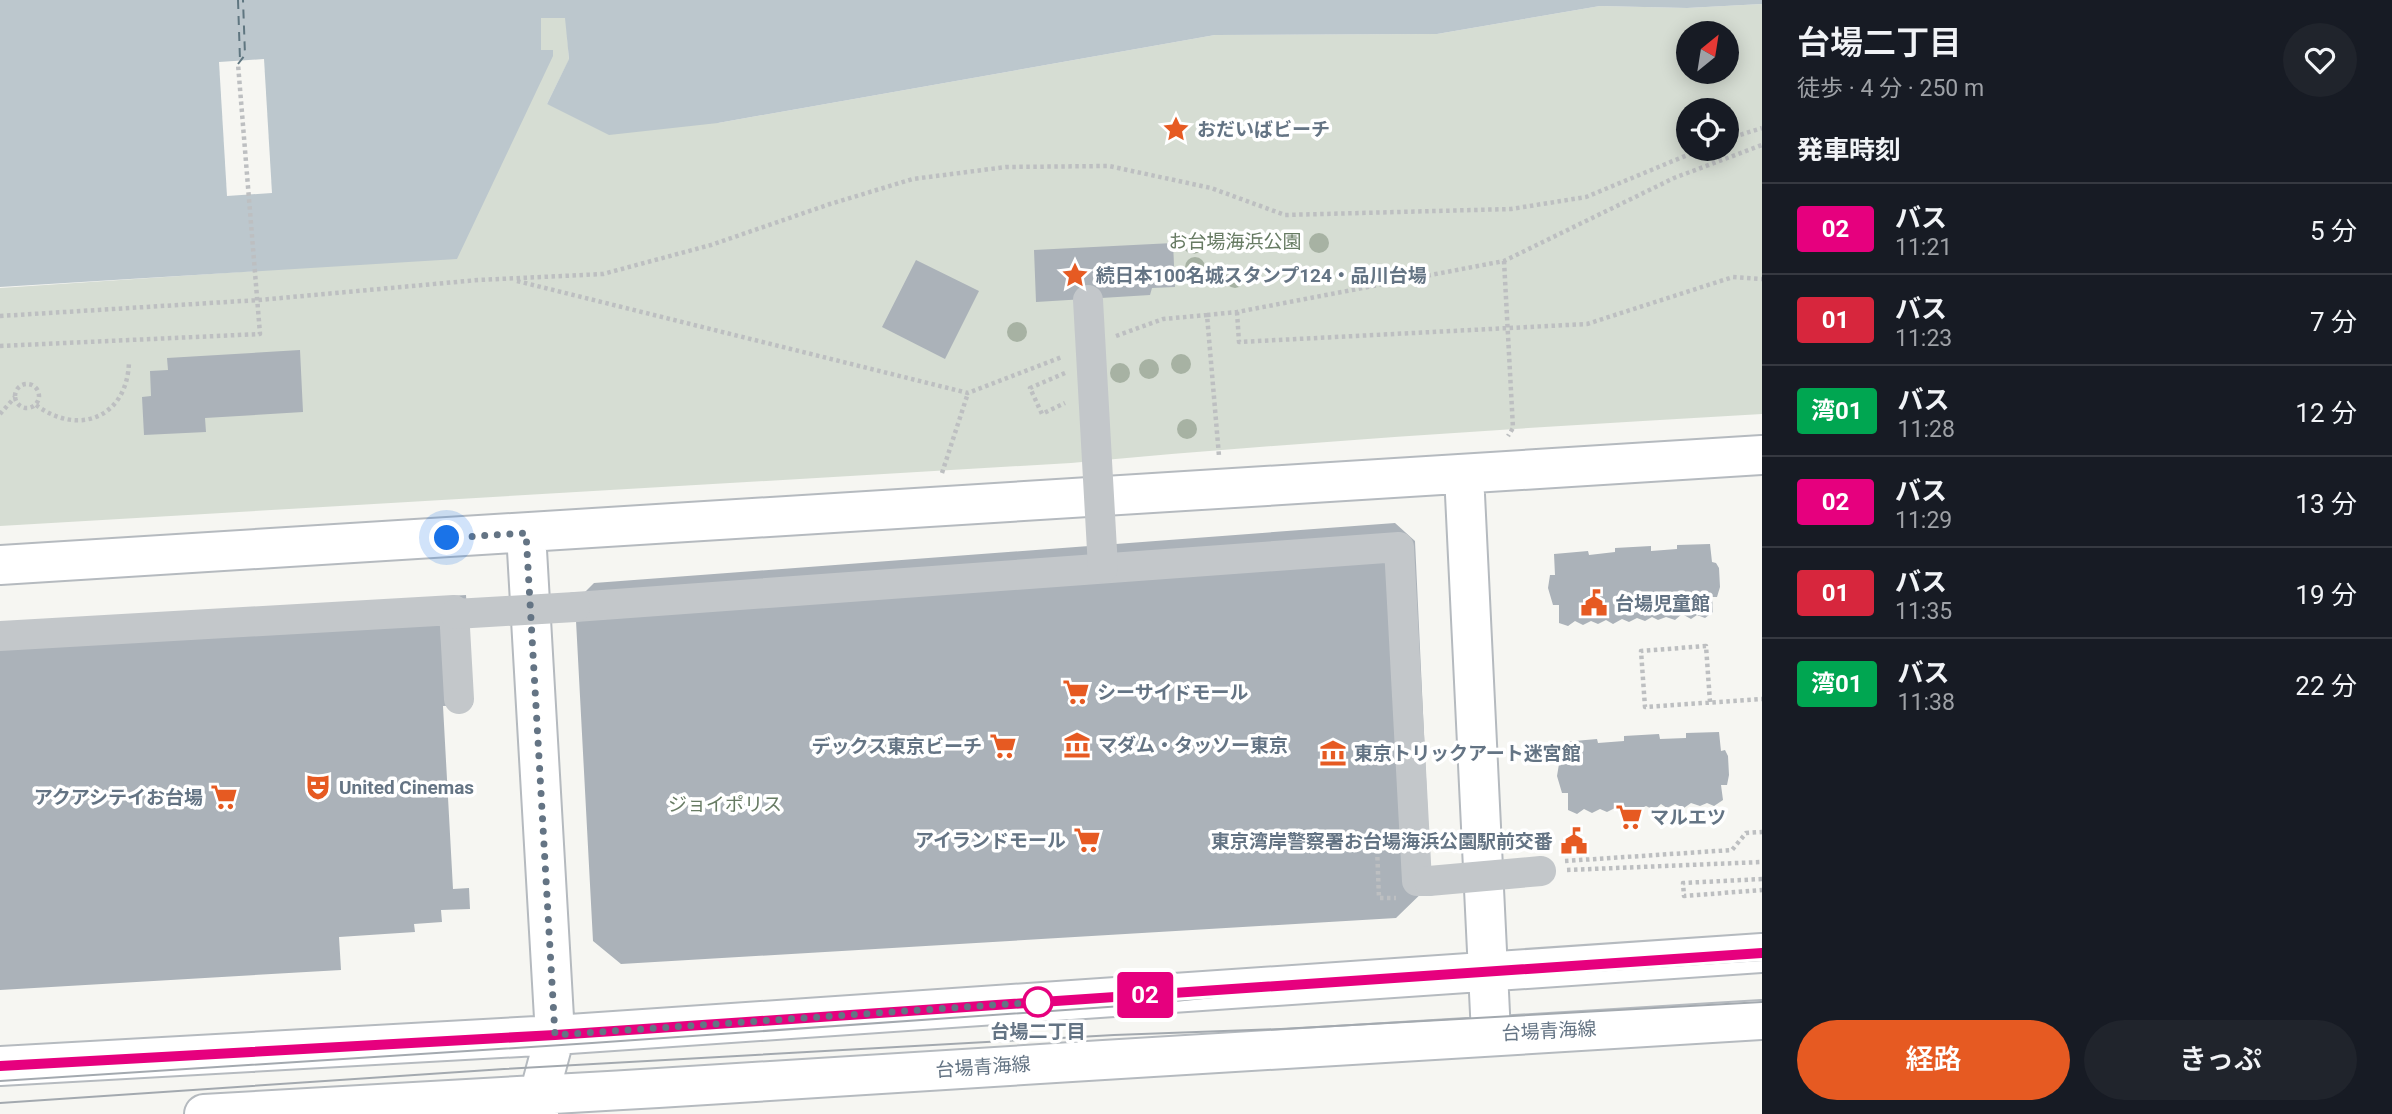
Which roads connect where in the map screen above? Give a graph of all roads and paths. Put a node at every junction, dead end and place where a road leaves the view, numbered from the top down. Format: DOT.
graph roads {
  1 [pos="238,64"];
  2 [pos="1762,128"];
  3 [pos="1739,135"];
  4 [pos="1762,145"];
  5 [pos="1676,160"];
  6 [pos="1504,261"];
  7 [pos="510,279"];
  8 [pos="1762,279"];
  9 [pos="259,300"];
  10 [pos="1088,300"];
  11 [pos="1237,312"];
  12 [pos="1207,315"];
  13 [pos="0,316"];
  14 [pos="1508,328"];
  15 [pos="1107,340"];
  16 [pos="0,346"];
  17 [pos="1070,354"];
  18 [pos="129,361"];
  19 [pos="968,393"];
  20 [pos="15,397"];
  21 [pos="36,405"];
  22 [pos="0,414"];
  23 [pos="1508,436"];
  24 [pos="1762,455"];
  25 [pos="1219,456"];
  26 [pos="1464,474"];
  27 [pos="941,477"];
  28 [pos="526,533"];
  29 [pos="0,565"];
  30 [pos="1103,568"];
  31 [pos="455,614"];
  32 [pos="0,636"];
  33 [pos="459,699"];
  34 [pos="1762,699"];
  35 [pos="1710,702"];
  36 [pos="1762,832"];
  37 [pos="1762,862"];
  38 [pos="1554,866"];
  39 [pos="1762,879"];
  40 [pos="1762,890"];
  41 [pos="1762,953"];
  42 [pos="1488,972"];
  43 [pos="1762,1020"];
  44 [pos="1491,1034"];
  45 [pos="555,1035"];
  46 [pos="0,1066"];
  47 [pos="595,1103"];
  48 [pos="539,1104"];
  49 [pos="204,1114"];
  1 -- 9 [label="path"];
  2 -- 3 [label="path"];
  4 -- 6 [label="path"];
  5 -- 7 [label="path"];
  6 -- 11 [label="path"];
  6 -- 14 [label="path"];
  7 -- 9 [label="path"];
  7 -- 19 [label="path"];
  8 -- 14 [label="path"];
  9 -- 13 [label="path"];
  9 -- 16 [label="path"];
  10 -- 30 [label="street, bridge"];
  11 -- 12 [label="path"];
  11 -- 14 [label="path"];
  12 -- 15 [label="path"];
  12 -- 25 [label="path"];
  14 -- 23 [label="path"];
  17 -- 19 [label="path"];
  18 -- 21 [label="path"];
  19 -- 27 [label="path"];
  20 -- 21 [label="path"];
  20 -- 21 [label="path"];
  20 -- 22 [label="path"];
  24 -- 26 [label="main road"];
  26 -- 28 [label="main road"];
  26 -- 42 [label="main road"];
  28 -- 29 [label="main road"];
  28 -- 45 [label="main road"];
  30 -- 31 [label="street, bridge"];
  30 -- 38 [label="street, bridge"];
  31 -- 32 [label="street"];
  31 -- 33 [label="street"];
  34 -- 35 [label="path"];
  35 -- 35 [label="path"];
  36 -- 38 [label="path"];
  37 -- 38 [label="path"];
  39 -- 40 [label="path"];
  41 -- 42 [label="main road"];
  42 -- 44 [label="main road"];
  42 -- 45 [label="main road"];
  43 -- 44 [label="main road, 台場青海線"];
  44 -- 47 [label="main road, 台場青海線"];
  45 -- 46 [label="main road"];
  45 -- 47 [label="main road"];
  45 -- 48 [label="main road"];
  47 -- 48 [label="main road, 台場青海線"];
  48 -- 49 [label="main road, 台場青海線"];
}
